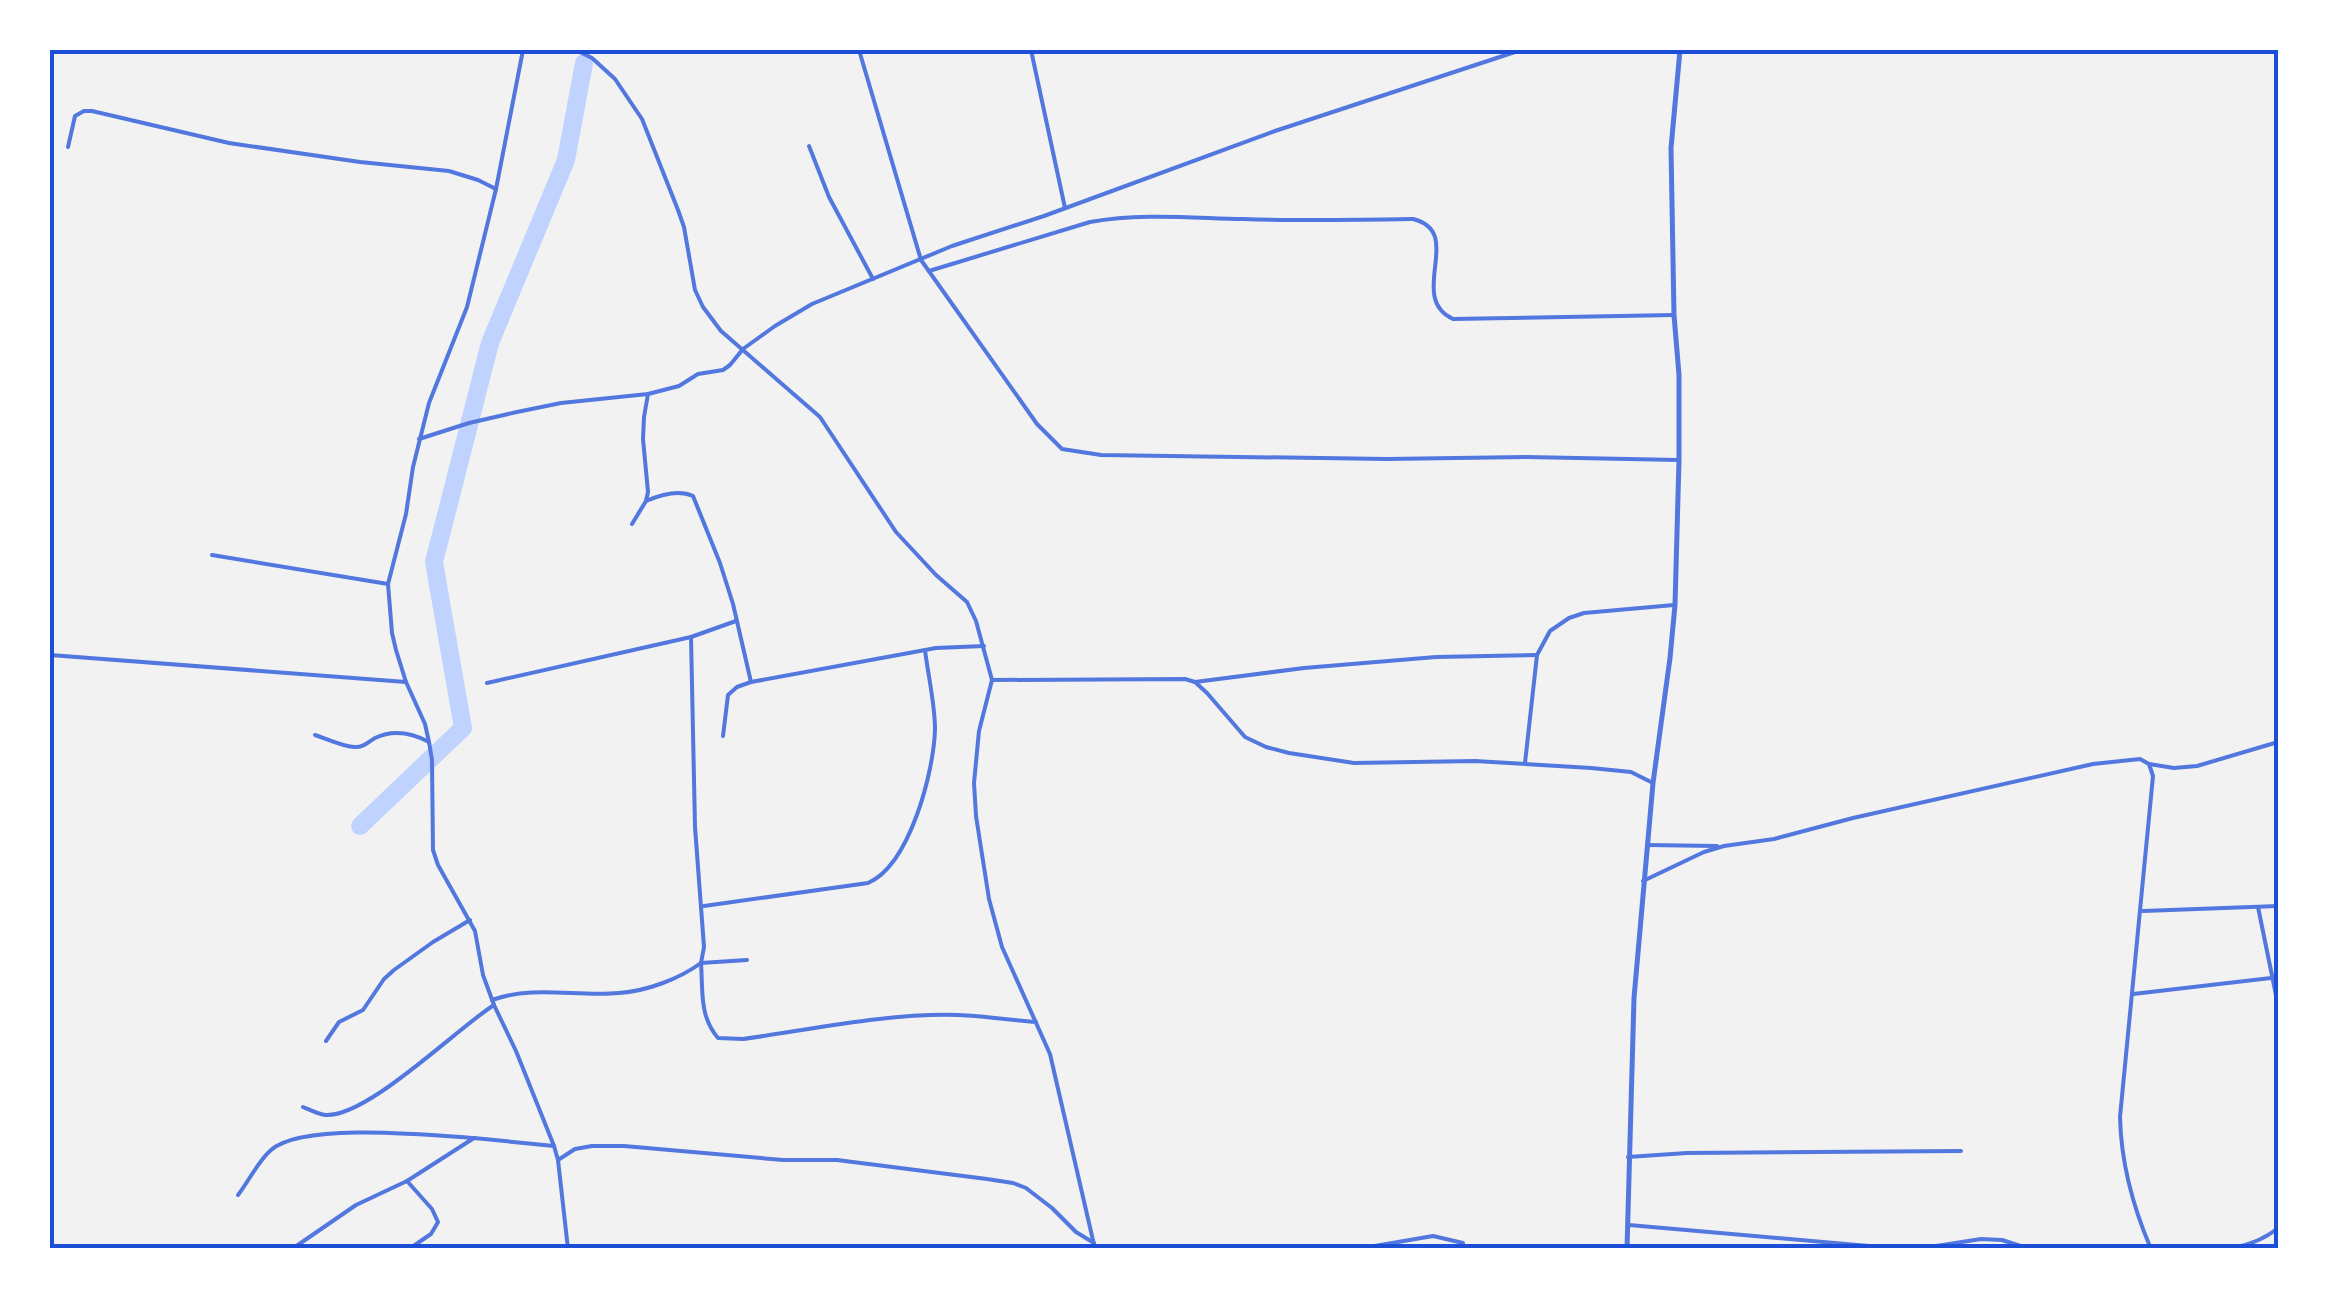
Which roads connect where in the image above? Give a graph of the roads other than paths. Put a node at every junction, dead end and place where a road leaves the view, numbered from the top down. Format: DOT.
graph roads {
  1 [pos="524,50"];
  2 [pos="576,50"];
  3 [pos="859,50"];
  4 [pos="1031,50"];
  5 [pos="1521,50"];
  6 [pos="1680,50"];
  7 [pos="810,146"];
  8 [pos="68,147"];
  9 [pos="496,189"];
  10 [pos="1065,208"];
  11 [pos="921,260"];
  12 [pos="929,271"];
  13 [pos="873,278"];
  14 [pos="1674,314"];
  15 [pos="743,349"];
  16 [pos="648,394"];
  17 [pos="419,439"];
  18 [pos="1680,460"];
  19 [pos="646,501"];
  20 [pos="632,524"];
  21 [pos="212,555"];
  22 [pos="388,584"];
  23 [pos="1674,605"];
  24 [pos="736,621"];
  25 [pos="691,637"];
  26 [pos="984,646"];
  27 [pos="925,650"];
  28 [pos="50,655"];
  29 [pos="1537,655"];
  30 [pos="992,680"];
  31 [pos="406,682"];
  32 [pos="751,682"];
  33 [pos="1195,682"];
  34 [pos="487,683"];
  35 [pos="315,735"];
  36 [pos="723,736"];
  37 [pos="430,742"];
  38 [pos="2278,742"];
  39 [pos="1526,763"];
  40 [pos="2149,764"];
  41 [pos="1653,783"];
  42 [pos="1647,845"];
  43 [pos="1724,846"];
  44 [pos="1643,880"];
  45 [pos="2278,906"];
  46 [pos="702,907"];
  47 [pos="2258,907"];
  48 [pos="2140,912"];
  49 [pos="470,920"];
  50 [pos="747,960"];
  51 [pos="702,963"];
  52 [pos="2271,978"];
  53 [pos="2133,994"];
  54 [pos="493,1003"];
  55 [pos="2278,1005"];
  56 [pos="1036,1022"];
  57 [pos="326,1041"];
  58 [pos="303,1107"];
  59 [pos="474,1138"];
  60 [pos="554,1146"];
  61 [pos="1962,1150"];
  62 [pos="1628,1156"];
  63 [pos="558,1160"];
  64 [pos="407,1182"];
  65 [pos="238,1195"];
  66 [pos="1627,1225"];
  67 [pos="2278,1228"];
  68 [pos="1463,1243"];
  69 [pos="1095,1246"];
  70 [pos="292,1249"];
  71 [pos="409,1249"];
  72 [pos="568,1249"];
  73 [pos="1357,1249"];
  74 [pos="1627,1249"];
  75 [pos="1903,1249"];
  76 [pos="1916,1249"];
  77 [pos="2030,1249"];
  78 [pos="2151,1249"];
  79 [pos="2223,1249"];
  1 -- 9 [label="street"];
  2 -- 15 [label="street"];
  3 -- 11 [label="street"];
  4 -- 10 [label="street"];
  5 -- 10 [label="street"];
  6 -- 14 [label="street"];
  7 -- 13 [label="street"];
  8 -- 9 [label="street"];
  9 -- 17 [label="street"];
  10 -- 11 [label="street"];
  11 -- 12 [label="street"];
  11 -- 13 [label="street"];
  12 -- 14 [label="street"];
  12 -- 18 [label="street"];
  13 -- 15 [label="street"];
  14 -- 18 [label="street"];
  15 -- 16 [label="street"];
  15 -- 26 [label="street"];
  16 -- 17 [label="street"];
  16 -- 19 [label="street"];
  17 -- 22 [label="street"];
  18 -- 23 [label="street"];
  19 -- 20 [label="street"];
  19 -- 24 [label="street"];
  21 -- 22 [label="street"];
  22 -- 31 [label="street"];
  23 -- 29 [label="street"];
  23 -- 41 [label="street"];
  24 -- 25 [label="street"];
  24 -- 32 [label="street"];
  25 -- 34 [label="street"];
  25 -- 46 [label="street"];
  26 -- 27 [label="street"];
  26 -- 30 [label="street"];
  27 -- 32 [label="street"];
  27 -- 46 [label="street"];
  28 -- 31 [label="street"];
  29 -- 33 [label="street"];
  29 -- 39 [label="street"];
  30 -- 33 [label="street"];
  30 -- 56 [label="street"];
  31 -- 37 [label="street"];
  32 -- 36 [label="street"];
  33 -- 39 [label="street"];
  35 -- 37 [label="street"];
  37 -- 49 [label="street"];
  38 -- 40 [label="street"];
  39 -- 41 [label="street"];
  40 -- 43 [label="street"];
  40 -- 48 [label="street"];
  41 -- 42 [label="street"];
  42 -- 43 [label="street"];
  42 -- 44 [label="street"];
  43 -- 44 [label="street"];
  44 -- 62 [label="street"];
  45 -- 47 [label="street"];
  46 -- 51 [label="street"];
  47 -- 48 [label="street"];
  47 -- 52 [label="street"];
  48 -- 53 [label="street"];
  49 -- 54 [label="street"];
  49 -- 57 [label="street"];
  50 -- 51 [label="street"];
  51 -- 54 [label="street"];
  51 -- 56 [label="street"];
  52 -- 53 [label="street"];
  52 -- 55 [label="street"];
  53 -- 78 [label="street"];
  54 -- 58 [label="street"];
  54 -- 60 [label="street"];
  56 -- 69 [label="street"];
  59 -- 60 [label="street"];
  59 -- 64 [label="street"];
  59 -- 65 [label="street"];
  60 -- 63 [label="street"];
  61 -- 62 [label="street"];
  62 -- 66 [label="street"];
  63 -- 69 [label="street"];
  63 -- 72 [label="street"];
  64 -- 70 [label="street"];
  64 -- 71 [label="street"];
  66 -- 74 [label="street"];
  66 -- 75 [label="street"];
  67 -- 79 [label="street"];
  68 -- 73 [label="street"];
  76 -- 77 [label="street"];
}
